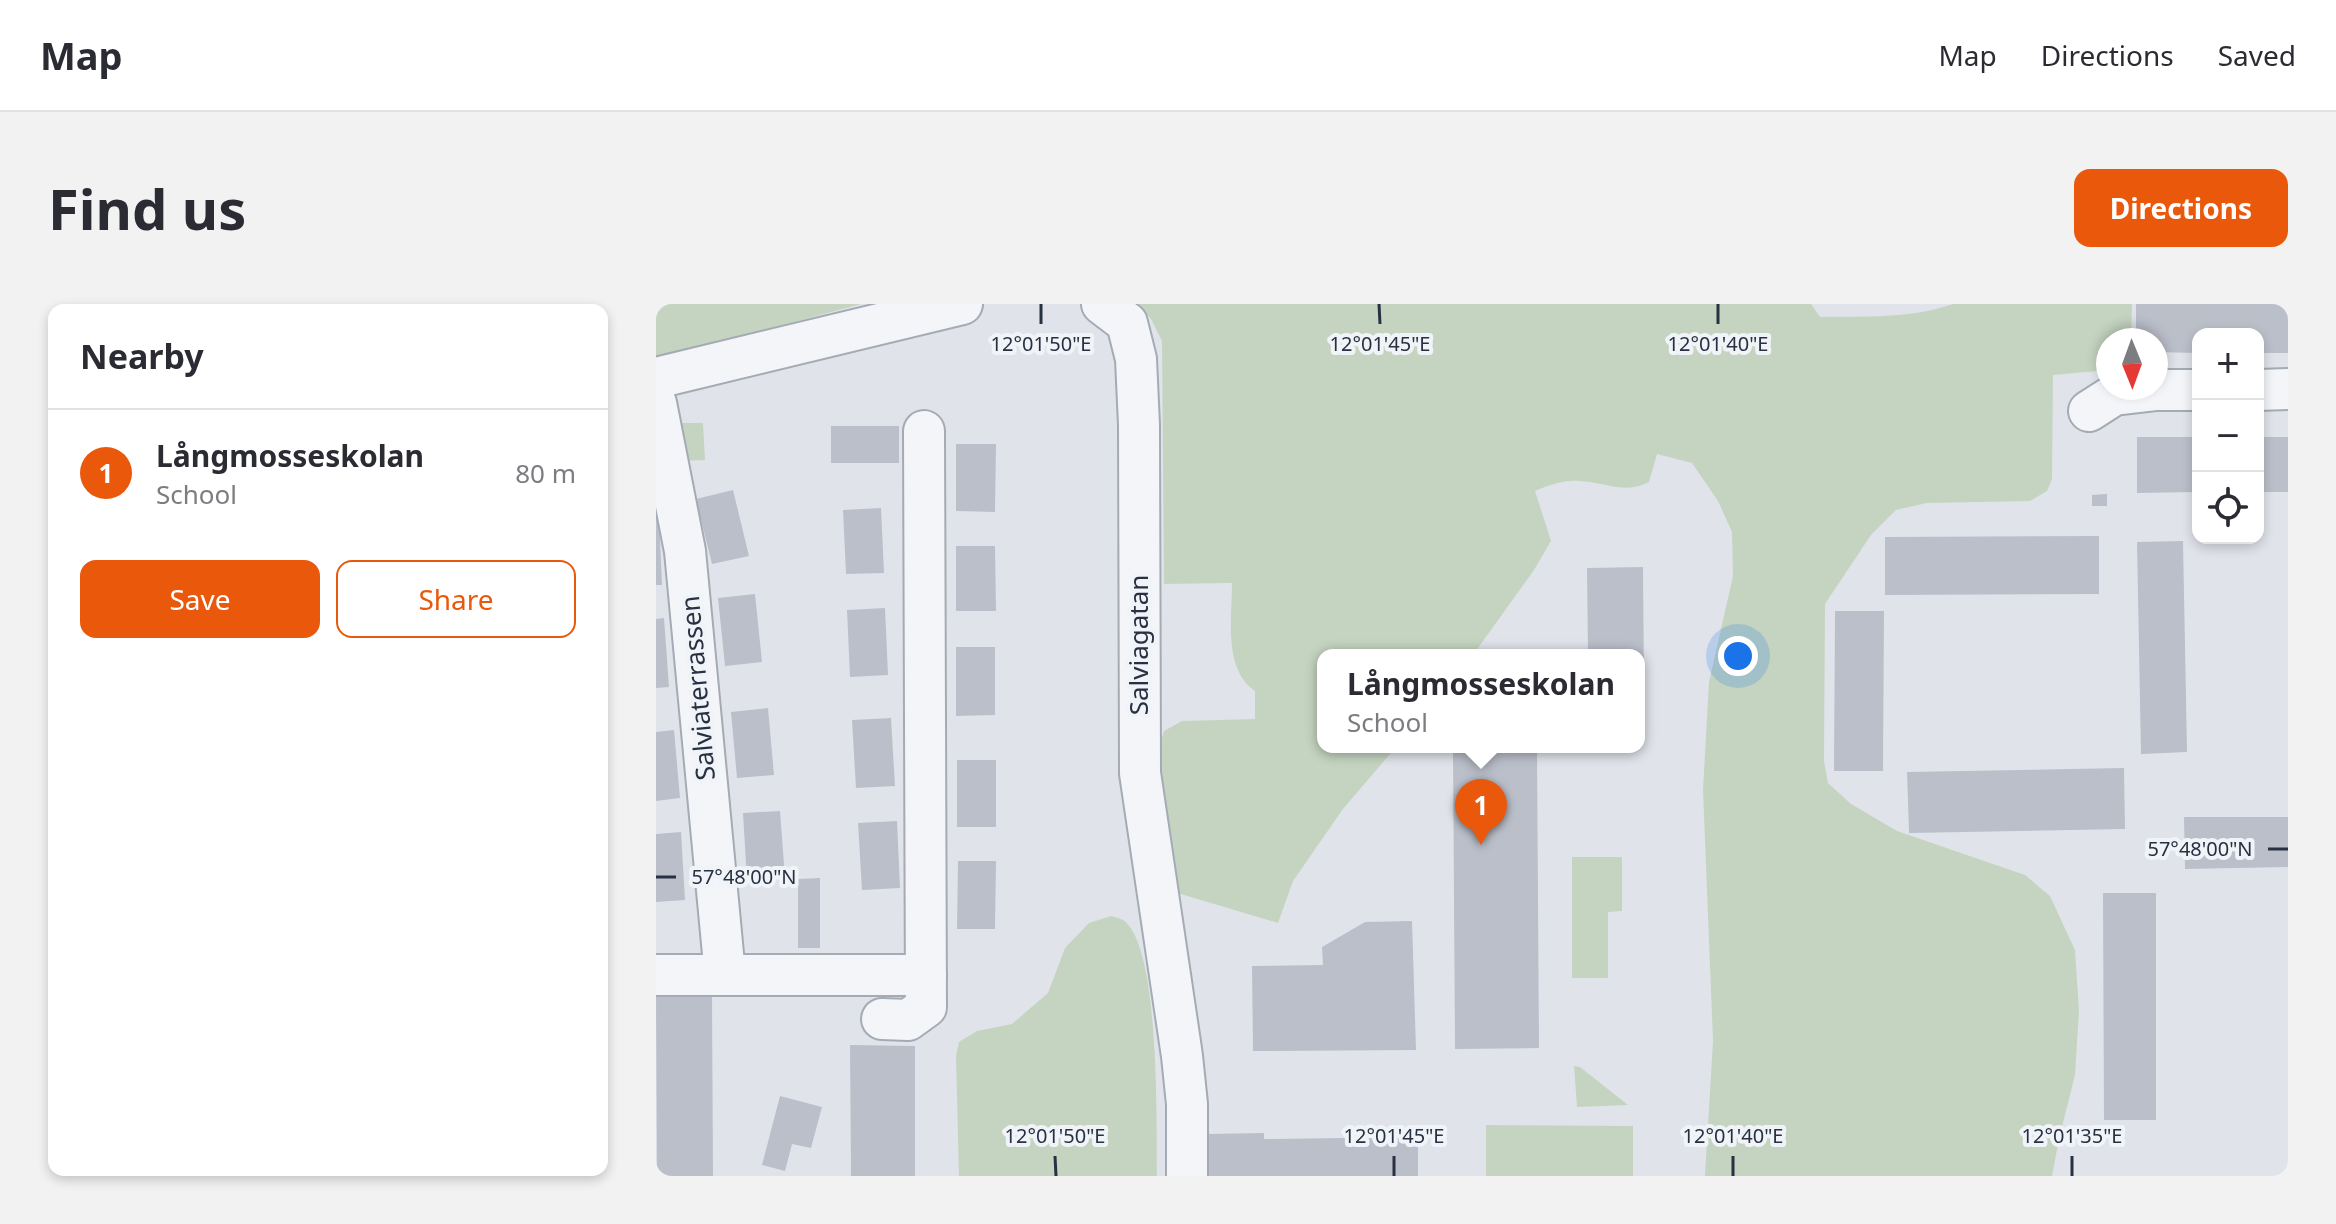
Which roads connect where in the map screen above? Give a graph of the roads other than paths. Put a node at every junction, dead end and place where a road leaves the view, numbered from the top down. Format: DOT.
graph roads {
  1 [pos="962,304"];
  2 [pos="1102,304"];
  3 [pos="656,378"];
  4 [pos="2168,383"];
  5 [pos="2192,389"];
  6 [pos="2288,389"];
  7 [pos="2264,390"];
  8 [pos="2106,400"];
  9 [pos="656,403"];
  10 [pos="2089,411"];
  11 [pos="924,431"];
  12 [pos="656,975"];
  13 [pos="725,975"];
  14 [pos="926,975"];
  15 [pos="882,1019"];
  16 [pos="1187,1175"];
  1 -- 3 [label="street"];
  2 -- 16 [label="street, Salviagatan"];
  4 -- 5 [label="street"];
  6 -- 7 [label="street"];
  8 -- 10 [label="street"];
  9 -- 13 [label="street, Salviaterrassen"];
  11 -- 14 [label="street"];
  12 -- 13 [label="street"];
  13 -- 14 [label="street"];
  14 -- 15 [label="street"];
}
